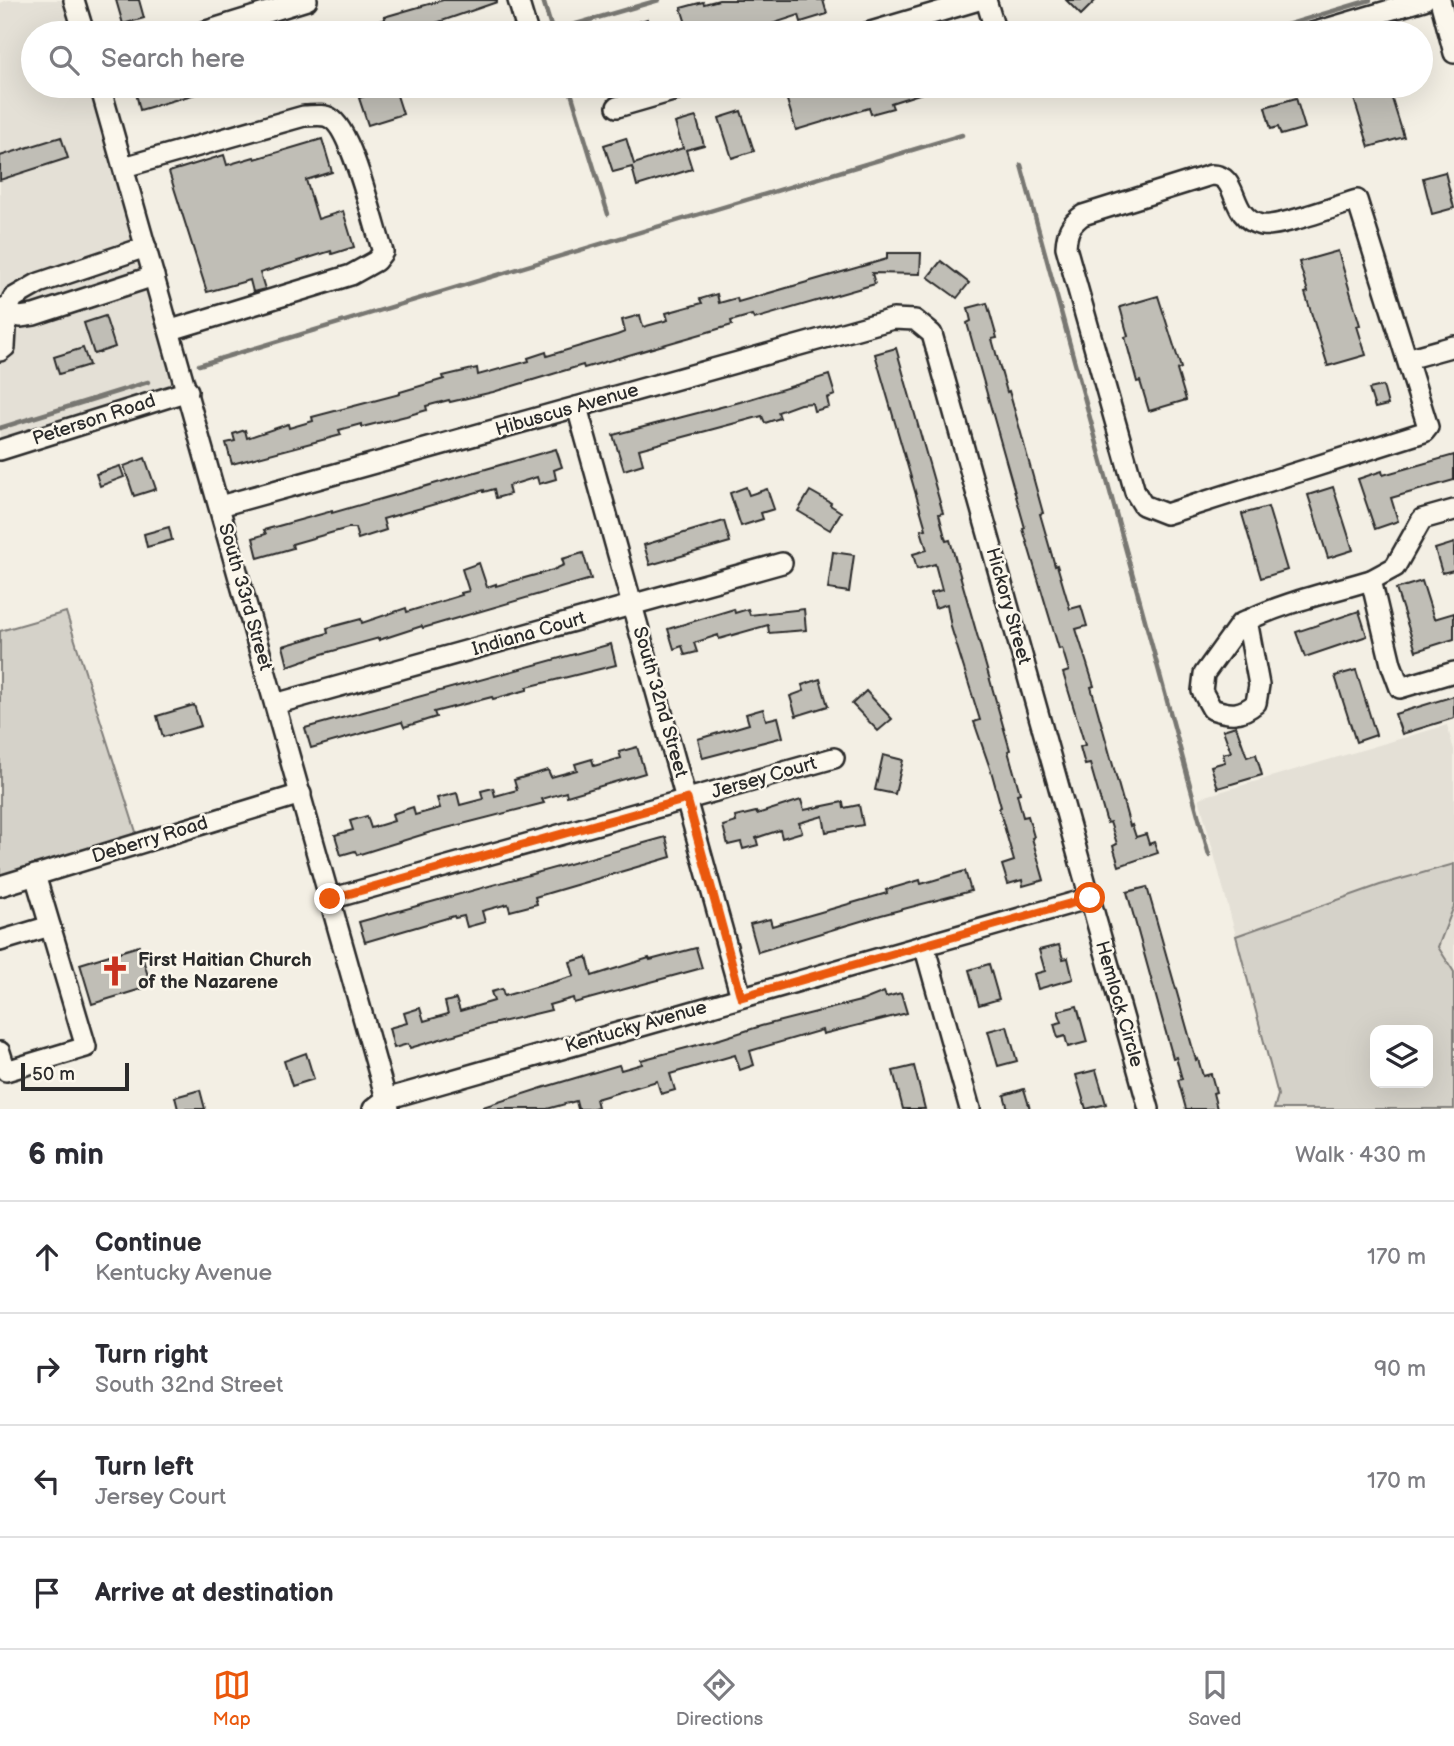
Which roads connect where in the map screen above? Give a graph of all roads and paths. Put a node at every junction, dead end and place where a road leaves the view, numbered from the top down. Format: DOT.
graph roads {
  1 [pos="74,0"];
  2 [pos="307,0"];
  3 [pos="518,0"];
  4 [pos="986,0"];
  5 [pos="1424,0"];
  6 [pos="1440,0"];
  7 [pos="80,21"];
  8 [pos="239,21"];
  9 [pos="524,21"];
  10 [pos="910,21"];
  11 [pos="992,21"];
  12 [pos="1353,21"];
  13 [pos="1454,53"];
  14 [pos="104,98"];
  15 [pos="648,98"];
  16 [pos="617,107"];
  17 [pos="124,167"];
  18 [pos="146,247"];
  19 [pos="154,276"];
  20 [pos="4,310"];
  21 [pos="915,320"];
  22 [pos="171,330"];
  23 [pos="1454,346"];
  24 [pos="0,351"];
  25 [pos="1407,359"];
  26 [pos="188,391"];
  27 [pos="577,407"];
  28 [pos="0,450"];
  29 [pos="220,506"];
  30 [pos="1454,510"];
  31 [pos="782,564"];
  32 [pos="1371,580"];
  33 [pos="633,605"];
  34 [pos="1247,621"];
  35 [pos="1454,672"];
  36 [pos="275,704"];
  37 [pos="834,758"];
  38 [pos="301,794"];
  39 [pos="687,799"];
  40 [pos="35,875"];
  41 [pos="0,886"];
  42 [pos="1090,898"];
  43 [pos="330,899"];
  44 [pos="50,926"];
  45 [pos="0,941"];
  46 [pos="924,945"];
  47 [pos="741,997"];
  48 [pos="0,1052"];
  49 [pos="383,1106"];
  50 [pos="970,1109"];
  51 [pos="1149,1109"];
  1 -- 7 [label="street"];
  2 -- 8 [label="street"];
  3 -- 9 [label="street"];
  4 -- 10 [label="street"];
  4 -- 11 [label="street"];
  5 -- 12 [label="street"];
  6 -- 13 [label="street"];
  14 -- 17 [label="street, South 33rd Street"];
  15 -- 16 [label="street"];
  17 -- 18 [label="street, South 33rd Street"];
  17 -- 22 [label="street"];
  18 -- 19 [label="street, South 33rd Street"];
  18 -- 20 [label="street"];
  19 -- 20 [label="street"];
  19 -- 22 [label="street, South 33rd Street"];
  20 -- 24 [label="street"];
  21 -- 27 [label="street, Hibuscus Avenue"];
  21 -- 42 [label="street, Hickory Street"];
  22 -- 26 [label="street, South 33rd Street"];
  23 -- 25 [label="street"];
  25 -- 25 [label="street"];
  26 -- 28 [label="street, Peterson Road"];
  26 -- 29 [label="street, South 33rd Street"];
  27 -- 29 [label="street, Hibuscus Avenue"];
  27 -- 33 [label="street, South 32nd Street"];
  29 -- 36 [label="street, South 33rd Street"];
  30 -- 32 [label="street"];
  31 -- 33 [label="street, Indiana Court"];
  32 -- 34 [label="street"];
  32 -- 35 [label="street"];
  33 -- 36 [label="street, Indiana Court"];
  33 -- 39 [label="street, South 32nd Street"];
  36 -- 38 [label="street, South 33rd Street"];
  37 -- 39 [label="street, Jersey Court"];
  38 -- 40 [label="street, Deberry Road"];
  38 -- 43 [label="street, South 33rd Street"];
  39 -- 43 [label="street, Jersey Court"];
  39 -- 47 [label="street, South 32nd Street"];
  40 -- 41 [label="street, Deberry Road"];
  40 -- 44 [label="street"];
  42 -- 46 [label="street, Kentucky Avenue"];
  42 -- 51 [label="street, Hemlock Circle"];
  43 -- 49 [label="street, South 33rd Street"];
  44 -- 45 [label="street"];
  44 -- 48 [label="street"];
  46 -- 47 [label="street, Kentucky Avenue"];
  46 -- 50 [label="street"];
  47 -- 49 [label="street, Kentucky Avenue"];
}
